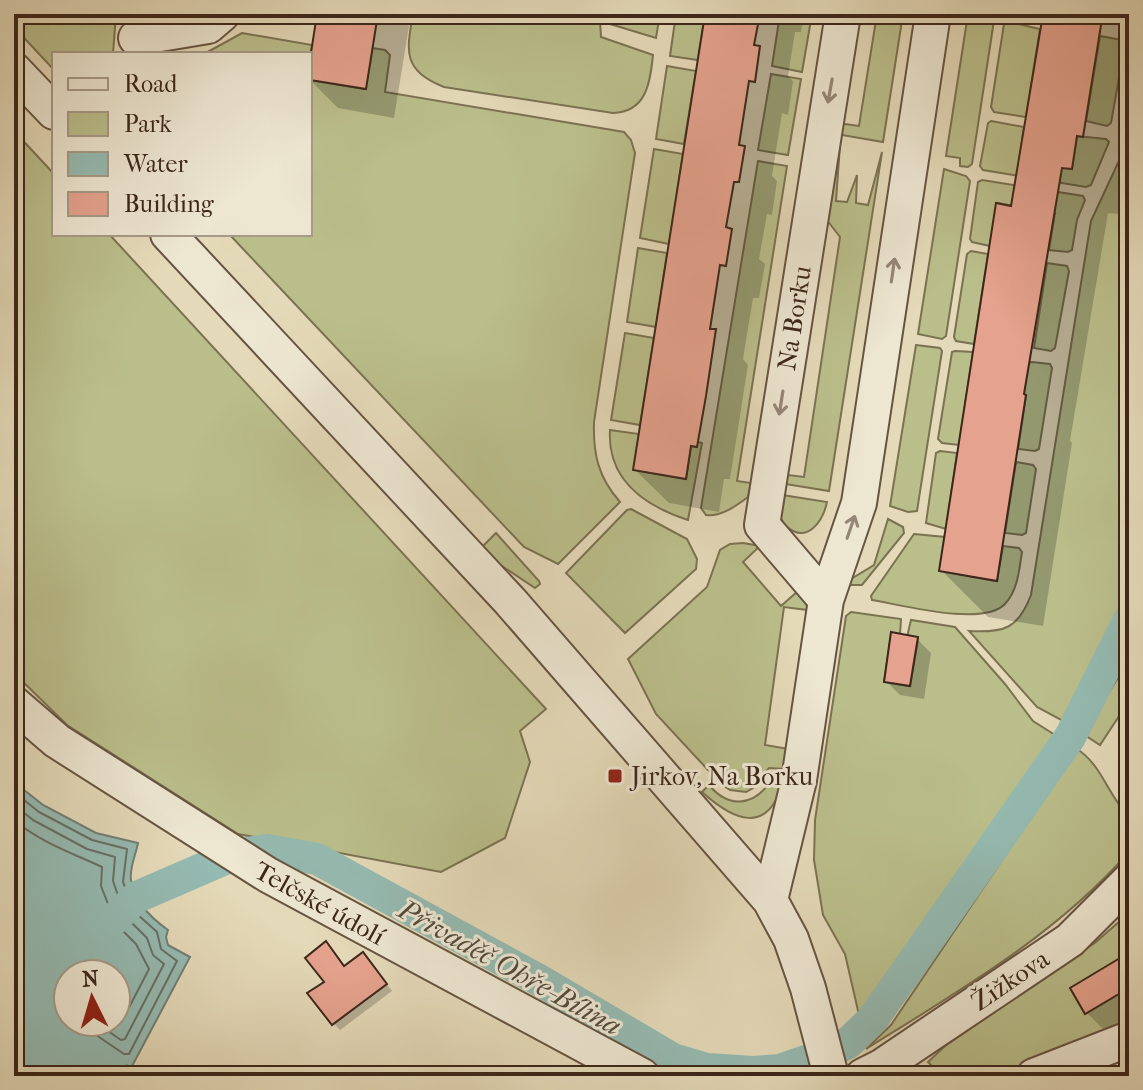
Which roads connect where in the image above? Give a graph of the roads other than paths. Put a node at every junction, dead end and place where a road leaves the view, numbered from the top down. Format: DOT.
graph roads {
  1 [pos="222,14"];
  2 [pos="843,14"];
  3 [pos="933,14"];
  4 [pos="136,35"];
  5 [pos="14,70"];
  6 [pos="52,110"];
  7 [pos="170,236"];
  8 [pos="826,600"];
  9 [pos="14,704"];
  10 [pos="1129,881"];
  11 [pos="770,900"];
  12 [pos="1129,1039"];
  13 [pos="872,1072"];
  14 [pos="642,1076"];
  15 [pos="831,1076"];
  16 [pos="917,1076"];
  17 [pos="1034,1076"];
  1 -- 4 [label="street"];
  2 -- 8 [label="street, Na Borku, one-way"];
  8 -- 3 [label="street, one-way"];
  5 -- 6 [label="street"];
  7 -- 11 [label="street"];
  8 -- 11 [label="street"];
  9 -- 14 [label="street, Telčské údolí"];
  10 -- 13 [label="street, Žižkova"];
  11 -- 15 [label="street"];
  12 -- 17 [label="street"];
  13 -- 16 [label="street"];
}
